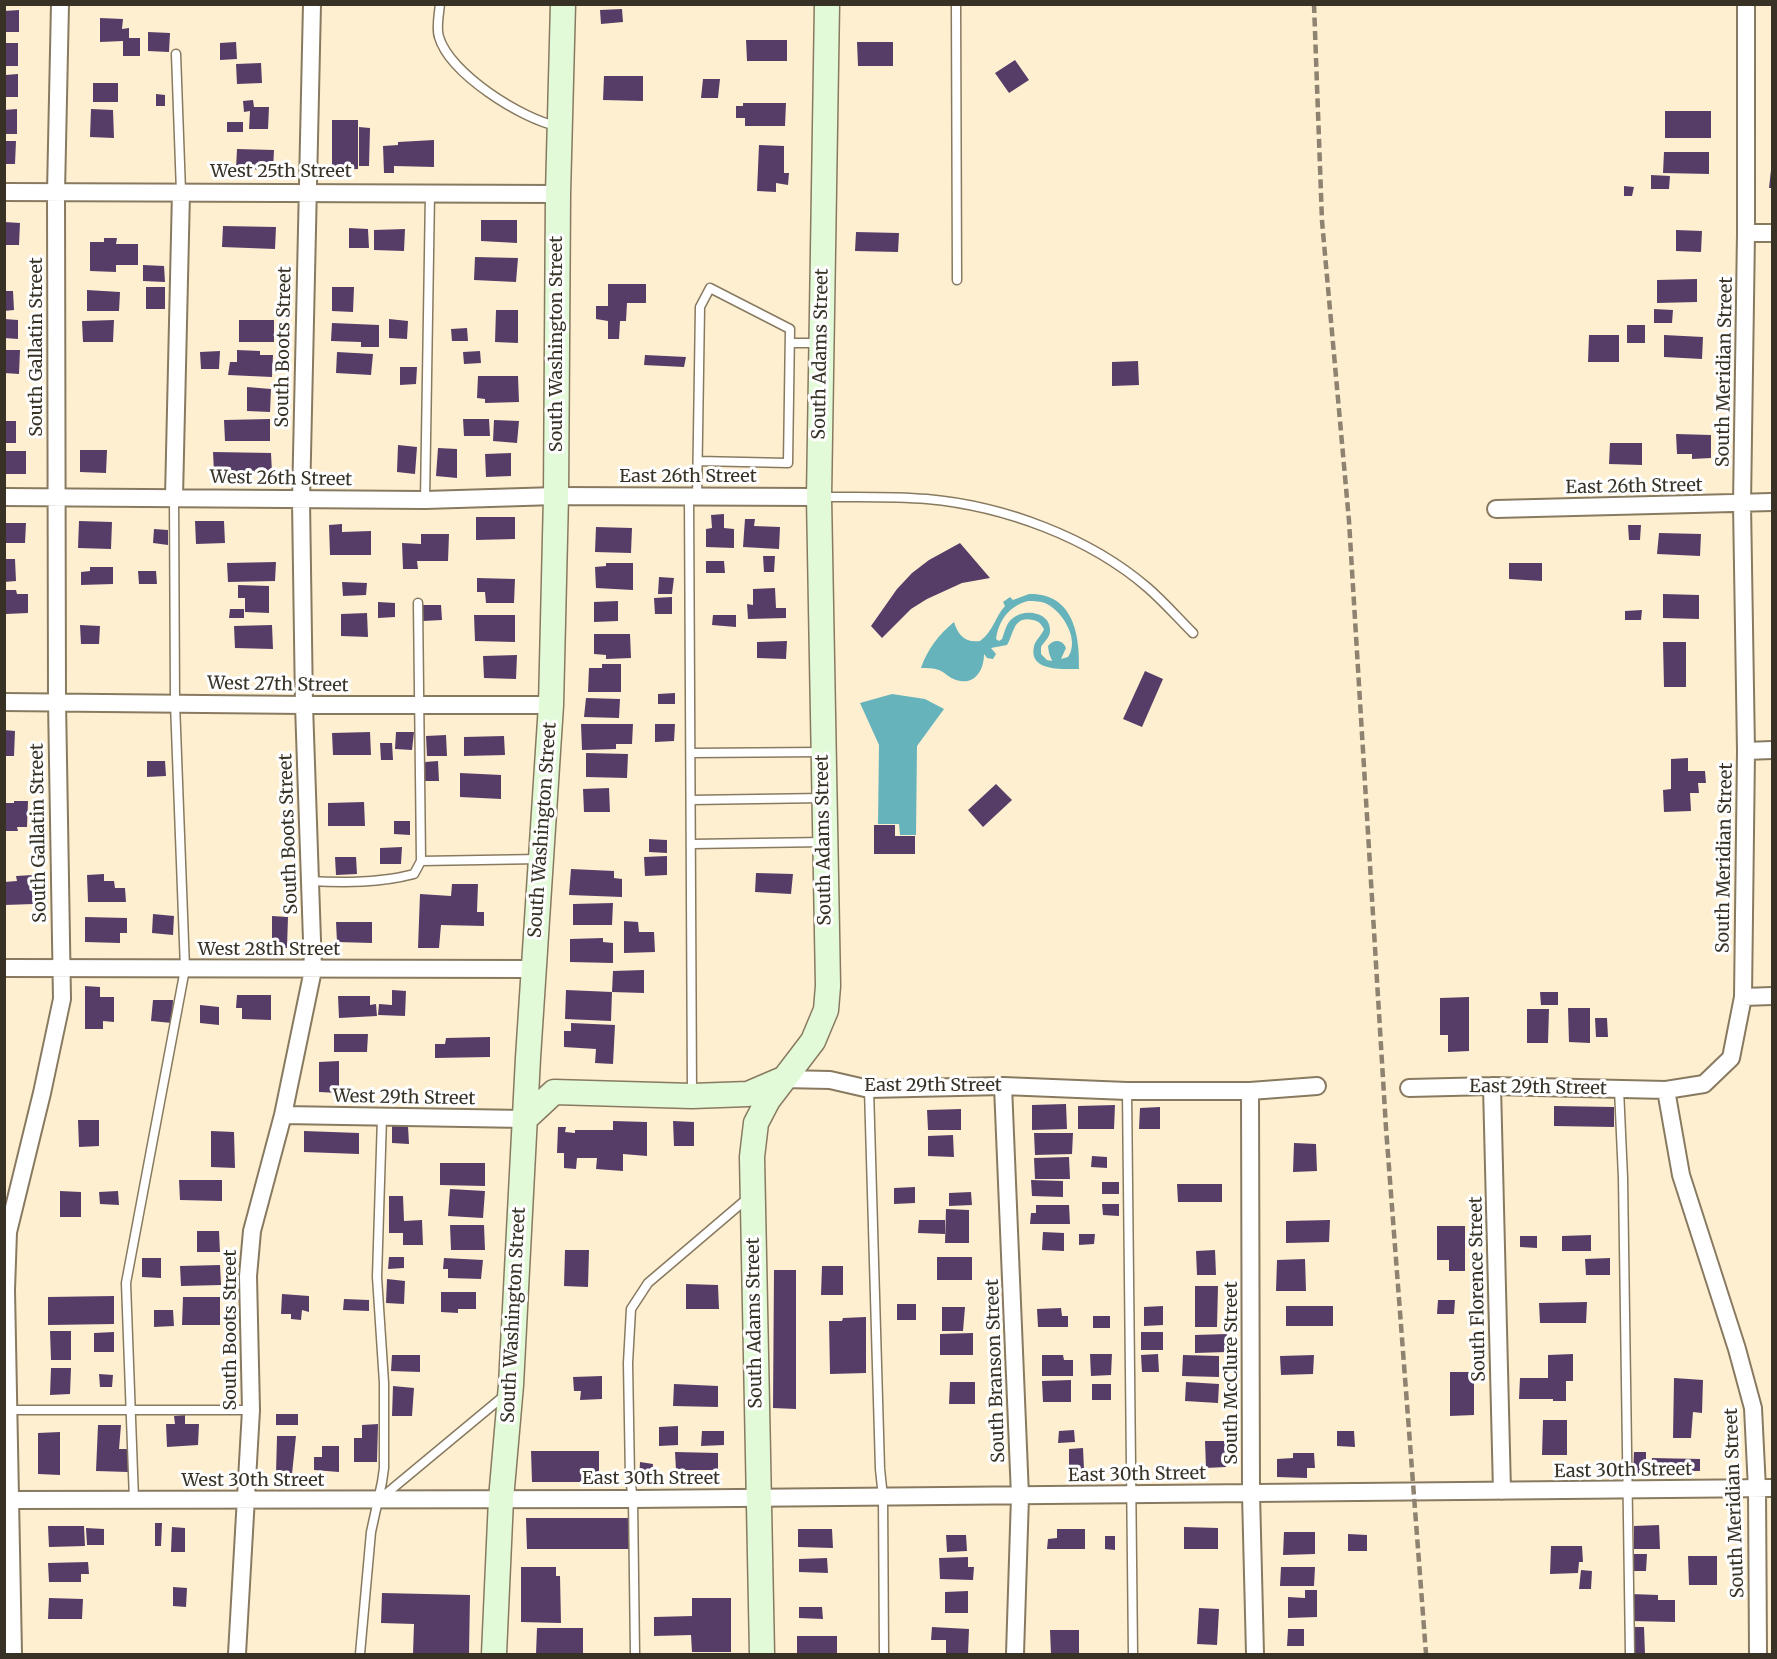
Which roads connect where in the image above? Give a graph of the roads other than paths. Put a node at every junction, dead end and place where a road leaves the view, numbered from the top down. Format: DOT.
graph roads {
  1 [pos="60,4"];
  2 [pos="312,4"];
  3 [pos="440,4"];
  4 [pos="563,4"];
  5 [pos="827,4"];
  6 [pos="956,4"];
  7 [pos="1746,4"];
  8 [pos="176,54"];
  9 [pos="560,127"];
  10 [pos="4,192"];
  11 [pos="56,192"];
  12 [pos="181,192"];
  13 [pos="307,192"];
  14 [pos="430,193"];
  15 [pos="558,194"];
  16 [pos="1746,233"];
  17 [pos="1773,233"];
  18 [pos="957,280"];
  19 [pos="790,343"];
  20 [pos="820,343"];
  21 [pos="698,461"];
  22 [pos="556,496"];
  23 [pos="4,497"];
  24 [pos="174,497"];
  25 [pos="693,497"];
  26 [pos="819,497"];
  27 [pos="57,498"];
  28 [pos="301,500"];
  29 [pos="425,500"];
  30 [pos="1773,502"];
  31 [pos="1742,504"];
  32 [pos="1496,509"];
  33 [pos="418,603"];
  34 [pos="1192,633"];
  35 [pos="57,701"];
  36 [pos="4,702"];
  37 [pos="175,703"];
  38 [pos="304,705"];
  39 [pos="419,705"];
  40 [pos="551,705"];
  41 [pos="1773,750"];
  42 [pos="1746,751"];
  43 [pos="822,752"];
  44 [pos="691,753"];
  45 [pos="823,798"];
  46 [pos="692,800"];
  47 [pos="825,842"];
  48 [pos="692,844"];
  49 [pos="541,860"];
  50 [pos="421,861"];
  51 [pos="310,881"];
  52 [pos="4,968"];
  53 [pos="61,969"];
  54 [pos="185,969"];
  55 [pos="534,969"];
  56 [pos="313,970"];
  57 [pos="1773,996"];
  58 [pos="1743,997"];
  59 [pos="528,1058"];
  60 [pos="783,1079"];
  61 [pos="1003,1086"];
  62 [pos="1317,1086"];
  63 [pos="1492,1086"];
  64 [pos="1409,1088"];
  65 [pos="869,1089"];
  66 [pos="1619,1089"];
  67 [pos="1666,1089"];
  68 [pos="1127,1091"];
  69 [pos="1250,1091"];
  70 [pos="554,1092"];
  71 [pos="692,1096"];
  72 [pos="284,1115"];
  73 [pos="382,1117"];
  74 [pos="525,1119"];
  75 [pos="752,1194"];
  76 [pos="510,1391"];
  77 [pos="9,1410"];
  78 [pos="131,1410"];
  79 [pos="250,1410"];
  80 [pos="1765,1488"];
  81 [pos="1628,1490"];
  82 [pos="1502,1491"];
  83 [pos="1251,1494"];
  84 [pos="1133,1495"];
  85 [pos="1020,1496"];
  86 [pos="883,1497"];
  87 [pos="501,1498"];
  88 [pos="759,1498"];
  89 [pos="633,1499"];
  90 [pos="8,1500"];
  91 [pos="135,1501"];
  92 [pos="246,1501"];
  93 [pos="378,1501"];
  94 [pos="13,1654"];
  95 [pos="237,1654"];
  96 [pos="360,1654"];
  97 [pos="494,1654"];
  98 [pos="635,1654"];
  99 [pos="762,1654"];
  100 [pos="884,1654"];
  101 [pos="1015,1654"];
  102 [pos="1133,1654"];
  103 [pos="1255,1654"];
  104 [pos="1630,1654"];
  105 [pos="1758,1654"];
  1 -- 11 [label="street, South Gallatin Street"];
  2 -- 13 [label="street, South Boots Street"];
  3 -- 9 [label="lane"];
  4 -- 9 [label="main road, South Washington Street"];
  5 -- 20 [label="main road, South Adams Street"];
  6 -- 18 [label="lane"];
  7 -- 16 [label="street, South Meridian Street"];
  8 -- 12 [label="lane"];
  9 -- 15 [label="main road, South Washington Street"];
  10 -- 11 [label="street, West 25th Street"];
  11 -- 12 [label="street, West 25th Street"];
  11 -- 27 [label="street, South Gallatin Street"];
  12 -- 13 [label="street, West 25th Street"];
  12 -- 24 [label="street"];
  13 -- 14 [label="street, West 25th Street"];
  13 -- 28 [label="street, South Boots Street"];
  14 -- 15 [label="street, West 25th Street"];
  14 -- 29 [label="lane"];
  15 -- 22 [label="main road, South Washington Street"];
  16 -- 17 [label="street"];
  16 -- 31 [label="street, South Meridian Street"];
  19 -- 20 [label="lane"];
  19 -- 21 [label="lane"];
  19 -- 21 [label="lane"];
  20 -- 26 [label="main road, South Adams Street"];
  21 -- 25 [label="lane"];
  22 -- 25 [label="street, East 26th Street"];
  22 -- 29 [label="street, West 26th Street"];
  22 -- 40 [label="main road, South Washington Street"];
  23 -- 27 [label="street, West 26th Street"];
  24 -- 27 [label="street, West 26th Street"];
  24 -- 28 [label="street, West 26th Street"];
  24 -- 37 [label="lane"];
  25 -- 26 [label="street, East 26th Street"];
  25 -- 44 [label="lane"];
  26 -- 34 [label="lane"];
  26 -- 43 [label="main road, South Adams Street"];
  27 -- 35 [label="street, South Gallatin Street"];
  28 -- 29 [label="street, West 26th Street"];
  28 -- 38 [label="street, South Boots Street"];
  30 -- 31 [label="street, East 26th Street"];
  31 -- 32 [label="street, East 26th Street"];
  31 -- 42 [label="street, South Meridian Street"];
  33 -- 39 [label="lane"];
  35 -- 36 [label="street, West 27th Street"];
  35 -- 37 [label="street, West 27th Street"];
  35 -- 53 [label="street, South Gallatin Street"];
  37 -- 38 [label="street, West 27th Street"];
  37 -- 54 [label="lane"];
  38 -- 39 [label="street, West 27th Street"];
  38 -- 51 [label="street, South Boots Street"];
  39 -- 40 [label="street, West 27th Street"];
  39 -- 50 [label="lane"];
  40 -- 49 [label="main road, South Washington Street"];
  41 -- 42 [label="street"];
  42 -- 58 [label="street, South Meridian Street"];
  43 -- 44 [label="lane"];
  43 -- 45 [label="main road, South Adams Street"];
  44 -- 46 [label="lane"];
  45 -- 46 [label="lane"];
  45 -- 47 [label="main road, South Adams Street"];
  46 -- 48 [label="lane"];
  47 -- 48 [label="lane"];
  47 -- 60 [label="main road, South Adams Street"];
  48 -- 71 [label="lane"];
  49 -- 50 [label="lane"];
  49 -- 55 [label="main road, South Washington Street"];
  50 -- 51 [label="lane"];
  51 -- 56 [label="street, South Boots Street"];
  52 -- 53 [label="street, West 28th Street"];
  53 -- 54 [label="street, West 28th Street"];
  53 -- 77 [label="street, South Gallatin Street"];
  54 -- 56 [label="street, West 28th Street"];
  54 -- 78 [label="lane"];
  55 -- 56 [label="street, West 28th Street"];
  55 -- 59 [label="main road, South Washington Street"];
  56 -- 72 [label="street, South Boots Street"];
  57 -- 58 [label="street"];
  58 -- 67 [label="street, South Meridian Street"];
  59 -- 70 [label="main road"];
  59 -- 74 [label="main road, South Washington Street"];
  60 -- 65 [label="street, East 29th Street"];
  60 -- 71 [label="main road, East 29th Street"];
  60 -- 75 [label="main road, South Adams Street"];
  61 -- 65 [label="street, East 29th Street"];
  61 -- 68 [label="street, East 29th Street"];
  61 -- 85 [label="street, South Branson Street"];
  62 -- 69 [label="street, East 29th Street"];
  63 -- 64 [label="street, East 29th Street"];
  63 -- 66 [label="street, East 29th Street"];
  63 -- 82 [label="street, South Florence Street"];
  65 -- 86 [label="lane"];
  66 -- 67 [label="street, East 29th Street"];
  66 -- 81 [label="lane"];
  67 -- 80 [label="street, South Meridian Street"];
  68 -- 69 [label="street, East 29th Street"];
  68 -- 84 [label="lane"];
  69 -- 83 [label="street, South McClure Street"];
  70 -- 71 [label="main road, East 29th Street"];
  70 -- 74 [label="main road"];
  72 -- 73 [label="street, West 29th Street"];
  72 -- 79 [label="street, South Boots Street"];
  73 -- 74 [label="street, West 29th Street"];
  73 -- 93 [label="lane"];
  74 -- 76 [label="main road, South Washington Street"];
  75 -- 88 [label="main road, South Adams Street"];
  75 -- 89 [label="lane"];
  76 -- 87 [label="main road, South Washington Street"];
  76 -- 93 [label="lane"];
  77 -- 78 [label="lane"];
  77 -- 90 [label="street, South Gallatin Street"];
  78 -- 79 [label="lane"];
  78 -- 91 [label="lane"];
  79 -- 92 [label="street, South Boots Street"];
  80 -- 81 [label="street, East 30th Street"];
  80 -- 105 [label="street, South Meridian Street"];
  81 -- 82 [label="street, East 30th Street"];
  81 -- 104 [label="lane"];
  82 -- 83 [label="street, East 30th Street"];
  83 -- 84 [label="street, East 30th Street"];
  83 -- 103 [label="street, South McClure Street"];
  84 -- 85 [label="street, East 30th Street"];
  84 -- 102 [label="lane"];
  85 -- 86 [label="street, East 30th Street"];
  85 -- 101 [label="street, South Branson Street"];
  86 -- 88 [label="street, East 30th Street"];
  86 -- 100 [label="lane"];
  87 -- 89 [label="street, East 30th Street"];
  87 -- 93 [label="street, West 30th Street"];
  87 -- 97 [label="main road, South Washington Street"];
  88 -- 89 [label="street, East 30th Street"];
  88 -- 99 [label="main road, South Adams Street"];
  89 -- 98 [label="lane"];
  90 -- 91 [label="street, West 30th Street"];
  90 -- 94 [label="street, South Gallatin Street"];
  91 -- 92 [label="street, West 30th Street"];
  92 -- 93 [label="street, West 30th Street"];
  92 -- 95 [label="street, South Boots Street"];
  93 -- 96 [label="lane"];
}
